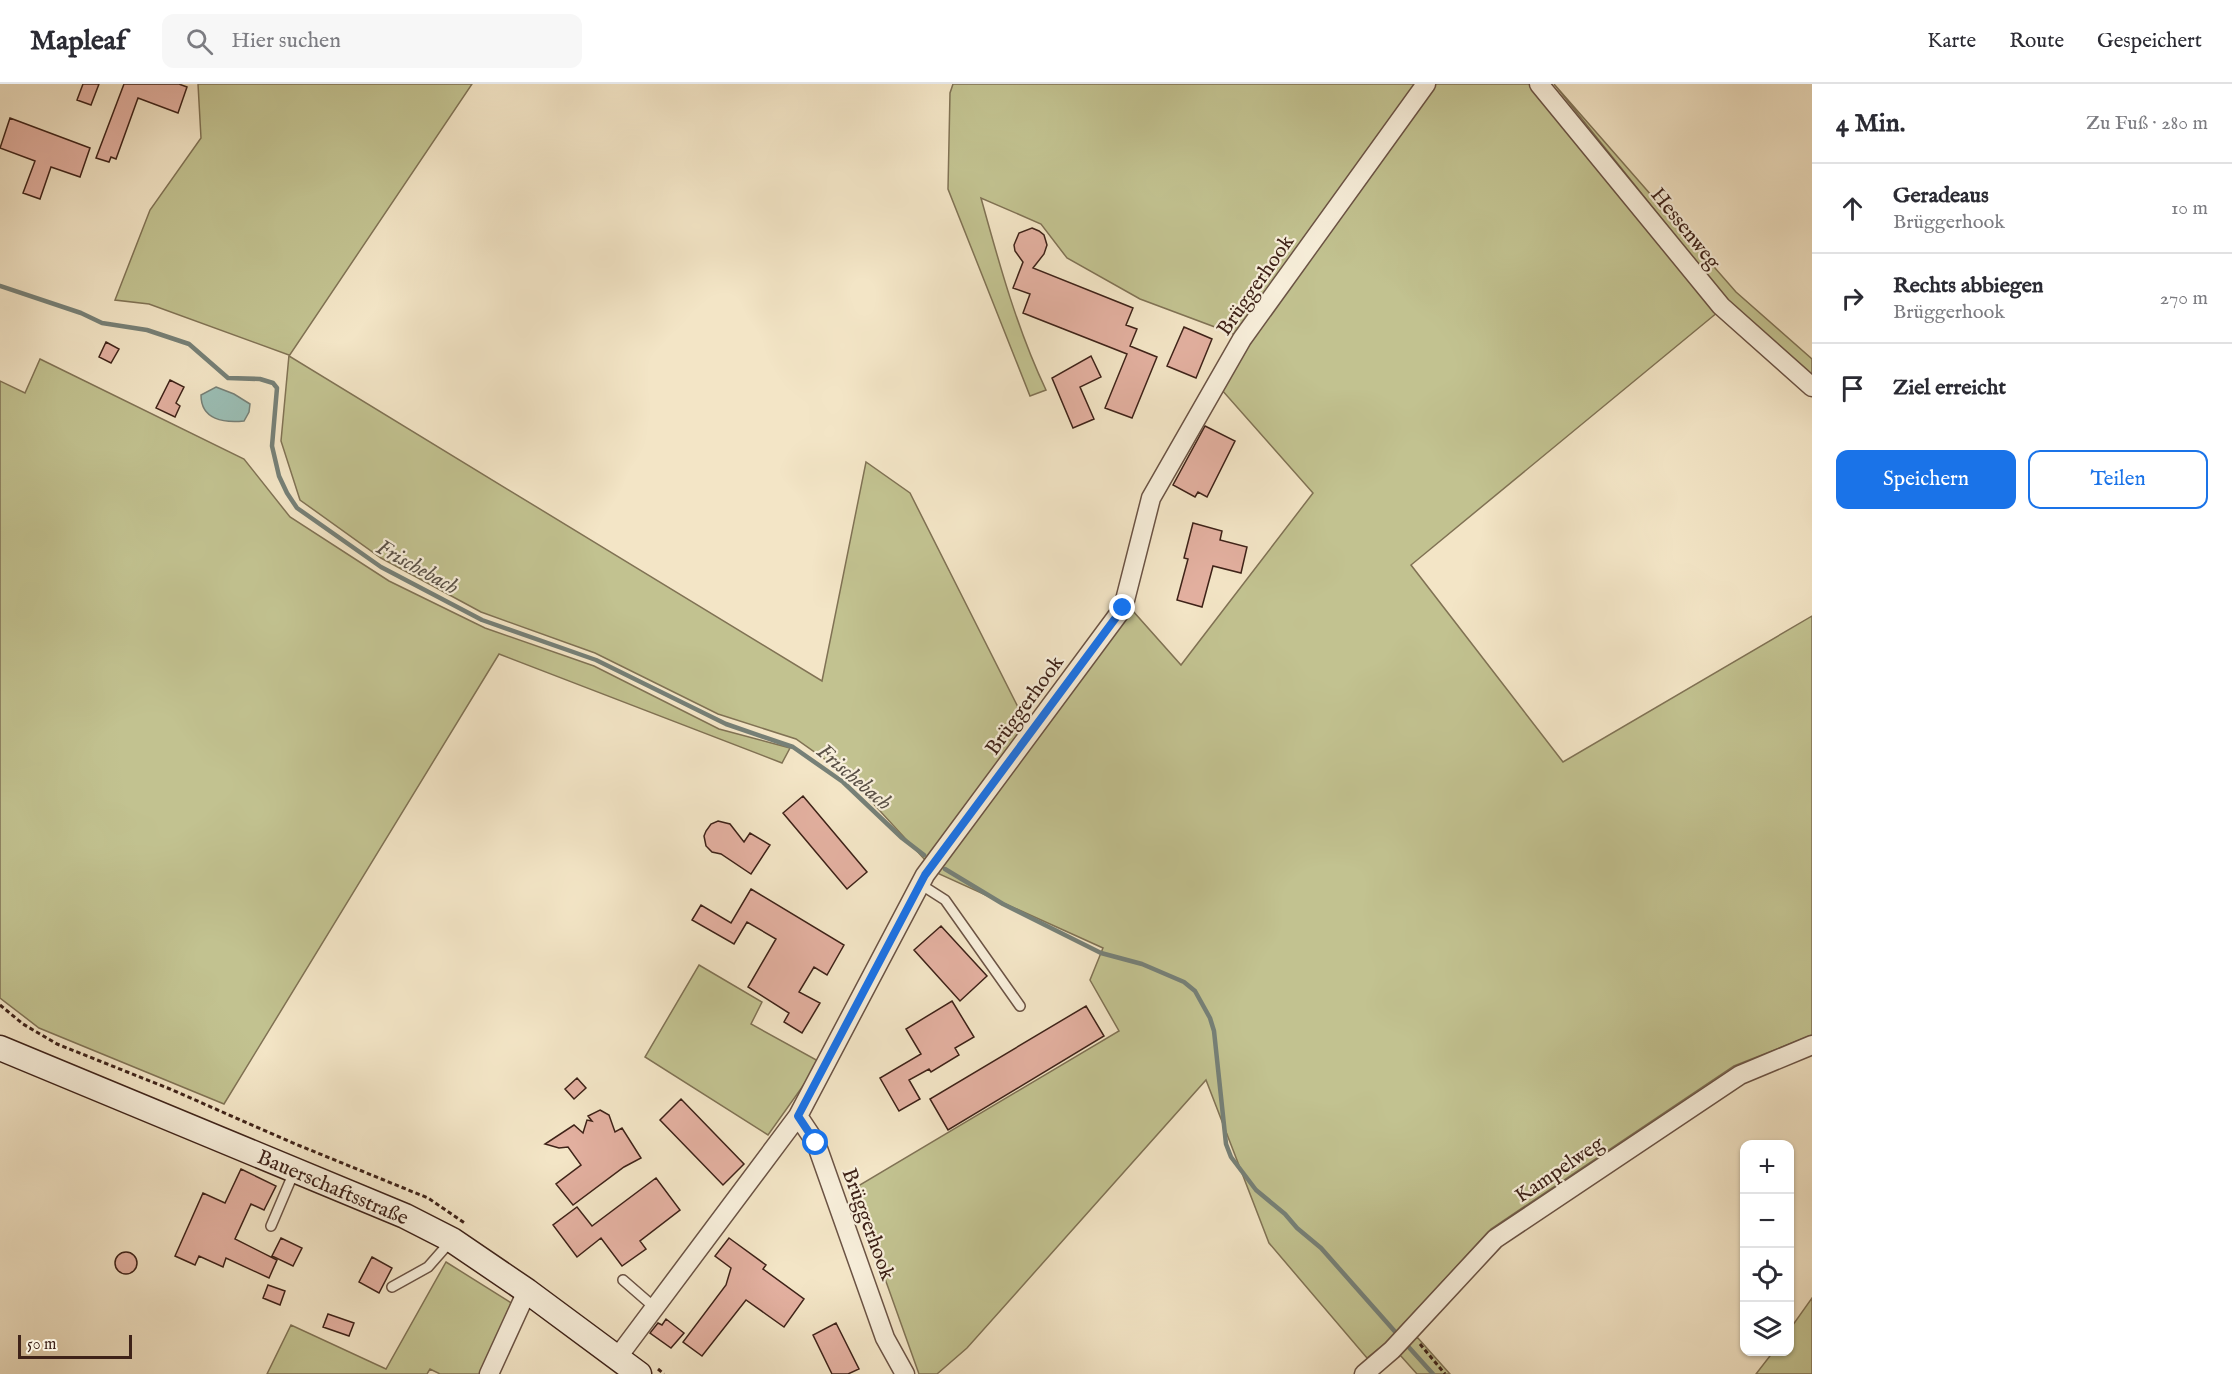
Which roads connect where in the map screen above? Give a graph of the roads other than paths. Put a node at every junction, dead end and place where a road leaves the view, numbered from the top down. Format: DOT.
graph roads {
  1 [pos="1426,84"];
  2 [pos="1539,84"];
  3 [pos="1812,387"];
  4 [pos="920,884"];
  5 [pos="1020,1006"];
  6 [pos="1812,1045"];
  7 [pos="0,1048"];
  8 [pos="798,1116"];
  9 [pos="295,1170"];
  10 [pos="271,1226"];
  11 [pos="452,1240"];
  12 [pos="623,1280"];
  13 [pos="392,1287"];
  14 [pos="527,1291"];
  15 [pos="654,1307"];
  16 [pos="617,1358"];
  17 [pos="489,1374"];
  18 [pos="639,1374"];
  19 [pos="905,1374"];
  20 [pos="1364,1374"];
  1 -- 4 [label="street, Brüggerhook"];
  2 -- 3 [label="street, Hessenweg"];
  4 -- 5 [label="lane"];
  4 -- 8 [label="street, Brüggerhook"];
  6 -- 20 [label="street, Kampelweg"];
  7 -- 9 [label="street, Bauerschaftsstraße"];
  8 -- 15 [label="street"];
  8 -- 19 [label="street, Brüggerhook"];
  9 -- 10 [label="lane"];
  9 -- 11 [label="street, Bauerschaftsstraße"];
  11 -- 13 [label="lane"];
  11 -- 14 [label="street, Bauerschaftsstraße"];
  12 -- 15 [label="lane"];
  14 -- 16 [label="street, Bauerschaftsstraße"];
  14 -- 17 [label="street"];
  15 -- 16 [label="street"];
  16 -- 18 [label="street, Bauerschaftsstraße"];
}
